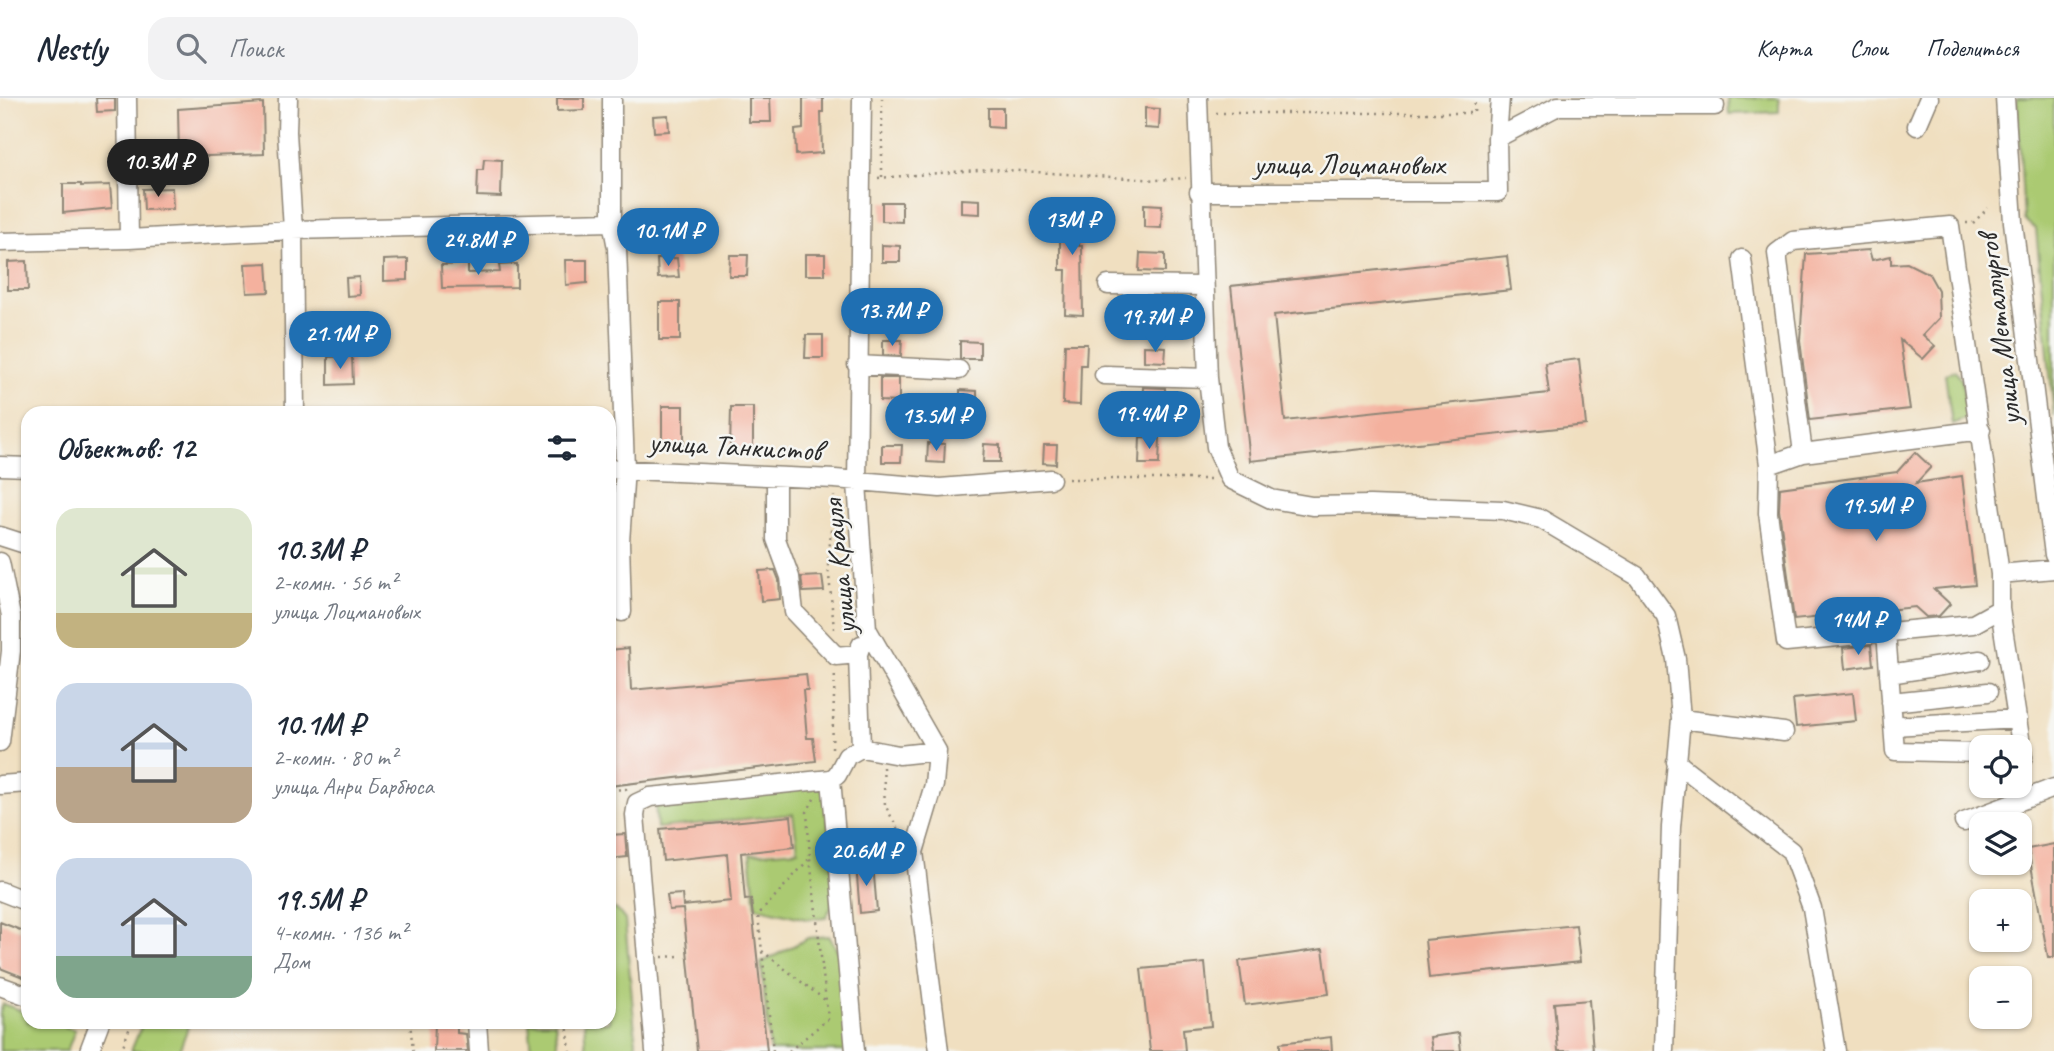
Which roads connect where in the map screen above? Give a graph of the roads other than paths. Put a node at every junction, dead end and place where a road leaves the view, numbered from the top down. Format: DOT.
graph roads {
  1 [pos="127,98"];
  2 [pos="288,98"];
  3 [pos="612,98"];
  4 [pos="862,98"];
  5 [pos="1500,98"];
  6 [pos="1929,98"];
  7 [pos="2005,98"];
  8 [pos="1202,106"];
  9 [pos="1715,106"];
  10 [pos="1917,126"];
  11 [pos="1497,138"];
  12 [pos="1199,185"];
  13 [pos="612,222"];
  14 [pos="293,230"];
  15 [pos="129,239"];
  16 [pos="0,242"];
  17 [pos="1742,259"];
  18 [pos="1108,285"];
  19 [pos="1203,286"];
  20 [pos="857,365"];
  21 [pos="959,370"];
  22 [pos="1104,375"];
  23 [pos="1208,378"];
  24 [pos="295,406"];
  25 [pos="1981,430"];
  26 [pos="1803,453"];
  27 [pos="1769,465"];
  28 [pos="0,466"];
  29 [pos="21,467"];
  30 [pos="617,468"];
  31 [pos="776,478"];
  32 [pos="1051,479"];
  33 [pos="857,483"];
  34 [pos="0,536"];
  35 [pos="21,543"];
  36 [pos="2054,555"];
  37 [pos="0,562"];
  38 [pos="2054,569"];
  39 [pos="2000,574"];
  40 [pos="2000,609"];
  41 [pos="622,612"];
  42 [pos="867,629"];
  43 [pos="1886,632"];
  44 [pos="858,654"];
  45 [pos="1980,660"];
  46 [pos="1889,674"];
  47 [pos="1988,692"];
  48 [pos="1891,702"];
  49 [pos="1681,719"];
  50 [pos="2018,719"];
  51 [pos="1893,726"];
  52 [pos="1784,732"];
  53 [pos="2021,735"];
  54 [pos="0,742"];
  55 [pos="861,748"];
  56 [pos="937,751"];
  57 [pos="1969,753"];
  58 [pos="1676,762"];
  59 [pos="831,779"];
  60 [pos="21,784"];
  61 [pos="0,785"];
  62 [pos="2054,788"];
  63 [pos="1964,822"];
  64 [pos="0,891"];
  65 [pos="21,899"];
  66 [pos="0,986"];
  67 [pos="21,994"];
  68 [pos="97,1029"];
  69 [pos="477,1029"];
  70 [pos="89,1051"];
  71 [pos="479,1051"];
  72 [pos="656,1051"];
  73 [pos="855,1051"];
  74 [pos="939,1051"];
  75 [pos="1664,1051"];
  76 [pos="1836,1051"];
  1 -- 15 [label="street"];
  2 -- 14 [label="street"];
  3 -- 13 [label="street"];
  4 -- 20 [label="street, улица Крауля"];
  5 -- 11 [label="street"];
  6 -- 10 [label="street"];
  7 -- 36 [label="street, улица Металлургов"];
  8 -- 12 [label="street"];
  9 -- 11 [label="street"];
  11 -- 12 [label="street, улица Лоцмановых"];
  12 -- 19 [label="street"];
  13 -- 14 [label="street"];
  13 -- 30 [label="street"];
  14 -- 15 [label="street"];
  14 -- 24 [label="street"];
  15 -- 16 [label="street"];
  17 -- 27 [label="street"];
  18 -- 19 [label="street"];
  19 -- 23 [label="street"];
  20 -- 21 [label="street"];
  20 -- 33 [label="street, улица Крауля"];
  22 -- 23 [label="street"];
  23 -- 49 [label="street"];
  25 -- 26 [label="street"];
  25 -- 26 [label="street"];
  25 -- 39 [label="street"];
  26 -- 27 [label="street"];
  27 -- 43 [label="street"];
  28 -- 29 [label="street"];
  30 -- 31 [label="street, улица Танкистов"];
  30 -- 41 [label="street"];
  31 -- 33 [label="street, улица Танкистов"];
  31 -- 44 [label="street"];
  32 -- 33 [label="street, улица Танкистов"];
  33 -- 42 [label="street, улица Крауля"];
  34 -- 35 [label="street"];
  37 -- 54 [label="street"];
  38 -- 39 [label="street"];
  39 -- 40 [label="street"];
  40 -- 43 [label="street"];
  40 -- 50 [label="street"];
  42 -- 44 [label="street"];
  42 -- 56 [label="street, улица Крауля"];
  43 -- 46 [label="street"];
  44 -- 55 [label="street"];
  45 -- 46 [label="street"];
  46 -- 48 [label="street"];
  47 -- 48 [label="street"];
  48 -- 51 [label="street"];
  49 -- 52 [label="street"];
  49 -- 58 [label="street"];
  50 -- 51 [label="street"];
  50 -- 53 [label="street"];
  51 -- 57 [label="street"];
  55 -- 56 [label="street"];
  55 -- 59 [label="street"];
  56 -- 74 [label="street"];
  58 -- 75 [label="street"];
  58 -- 76 [label="street"];
  59 -- 72 [label="street"];
  59 -- 73 [label="street"];
  60 -- 61 [label="street"];
  62 -- 63 [label="street"];
  64 -- 65 [label="street"];
  66 -- 67 [label="street"];
  68 -- 70 [label="street"];
  69 -- 71 [label="street"];
}
